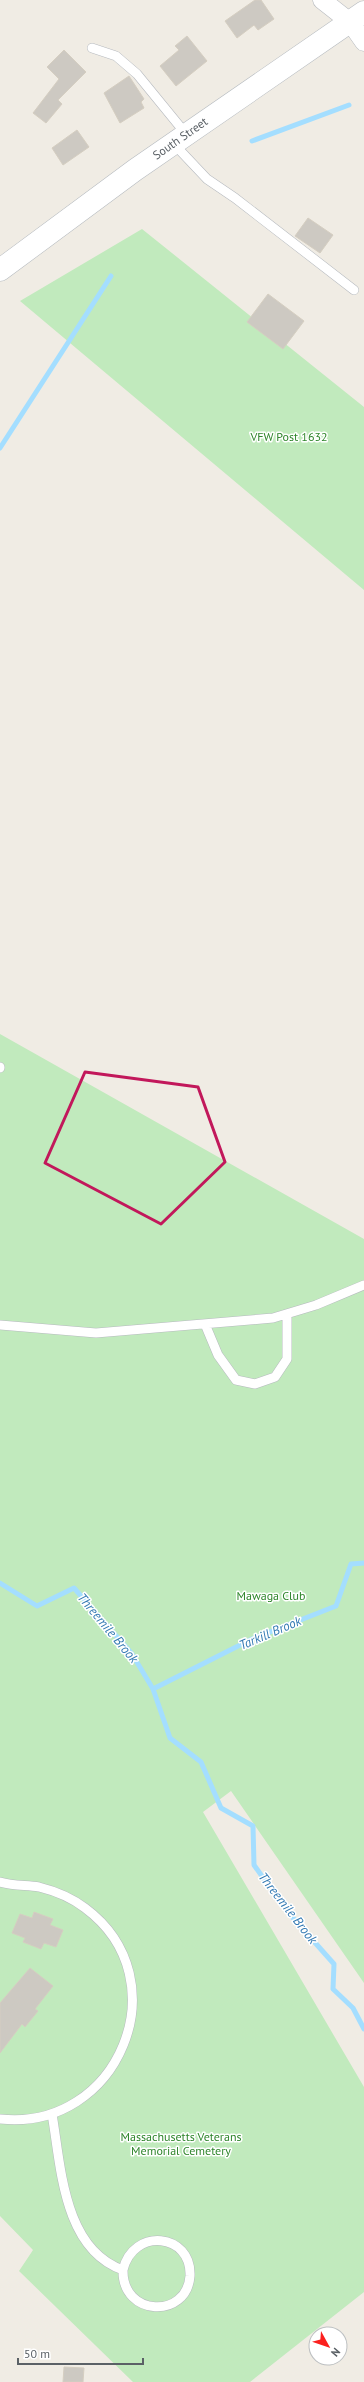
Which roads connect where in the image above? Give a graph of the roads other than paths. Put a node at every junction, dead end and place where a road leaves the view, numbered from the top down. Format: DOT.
graph roads {
  1 [pos="322,0"];
  2 [pos="357,17"];
  3 [pos="364,42"];
  4 [pos="92,48"];
  5 [pos="179,139"];
  6 [pos="0,270"];
  7 [pos="354,290"];
  8 [pos="364,1285"];
  9 [pos="287,1314"];
  10 [pos="205,1324"];
  11 [pos="0,1325"];
  12 [pos="0,1882"];
  13 [pos="52,2114"];
  14 [pos="0,2119"];
  15 [pos="123,2270"];
  1 -- 2 [label="street"];
  2 -- 3 [label="street"];
  2 -- 5 [label="street, South Street"];
  4 -- 5 [label="lane"];
  5 -- 6 [label="street, South Street"];
  5 -- 7 [label="lane"];
  8 -- 9 [label="lane"];
  9 -- 10 [label="lane"];
  9 -- 10 [label="lane"];
  10 -- 11 [label="lane"];
  12 -- 13 [label="lane"];
  13 -- 14 [label="lane"];
  13 -- 15 [label="lane"];
  15 -- 15 [label="lane"];
}
